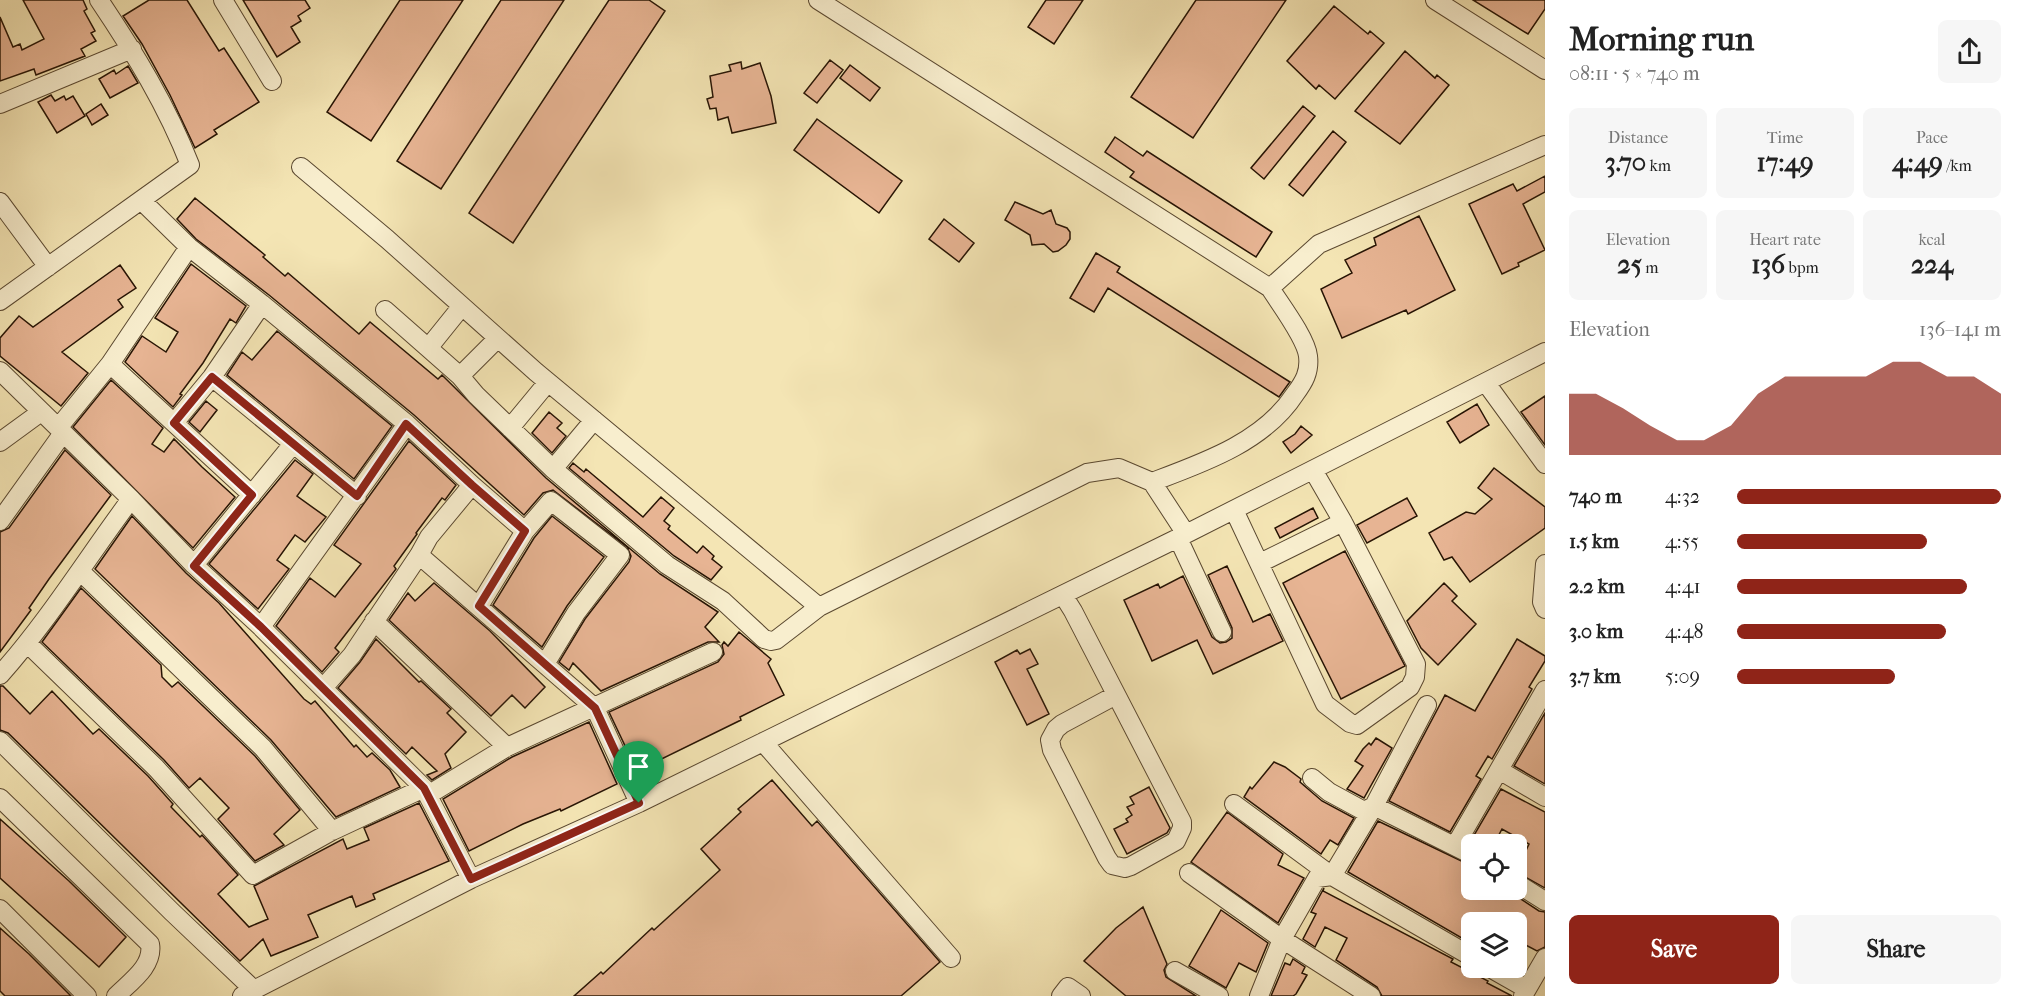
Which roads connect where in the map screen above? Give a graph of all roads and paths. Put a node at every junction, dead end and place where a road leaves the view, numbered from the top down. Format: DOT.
graph roads {
  1 [pos="99,0"];
  2 [pos="223,0"];
  3 [pos="1435,0"];
  4 [pos="822,1"];
  5 [pos="132,49"];
  6 [pos="1545,70"];
  7 [pos="272,81"];
  8 [pos="0,104"];
  9 [pos="1545,145"];
  10 [pos="301,167"];
  11 [pos="141,200"];
  12 [pos="0,202"];
  13 [pos="189,247"];
  14 [pos="48,267"];
  15 [pos="1270,288"];
  16 [pos="0,301"];
  17 [pos="262,304"];
  18 [pos="462,306"];
  19 [pos="385,310"];
  20 [pos="498,338"];
  21 [pos="429,347"];
  22 [pos="1545,352"];
  23 [pos="110,364"];
  24 [pos="0,372"];
  25 [pos="460,376"];
  26 [pos="212,377"];
  27 [pos="548,382"];
  28 [pos="1486,383"];
  29 [pos="41,412"];
  30 [pos="594,420"];
  31 [pos="174,423"];
  32 [pos="406,424"];
  33 [pos="510,428"];
  34 [pos="60,431"];
  35 [pos="0,442"];
  36 [pos="293,444"];
  37 [pos="1545,464"];
  38 [pos="553,469"];
  39 [pos="1313,470"];
  40 [pos="1152,482"];
  41 [pos="472,485"];
  42 [pos="252,495"];
  43 [pos="357,496"];
  44 [pos="131,500"];
  45 [pos="1234,510"];
  46 [pos="0,520"];
  47 [pos="1343,522"];
  48 [pos="525,531"];
  49 [pos="1182,536"];
  50 [pos="420,555"];
  51 [pos="1260,562"];
  52 [pos="1545,564"];
  53 [pos="194,566"];
  54 [pos="81,572"];
  55 [pos="1063,594"];
  56 [pos="479,606"];
  57 [pos="819,607"];
  58 [pos="1545,609"];
  59 [pos="374,621"];
  60 [pos="261,627"];
  61 [pos="1222,632"];
  62 [pos="28,644"];
  63 [pos="713,652"];
  64 [pos="545,664"];
  65 [pos="0,675"];
  66 [pos="323,688"];
  67 [pos="1545,690"];
  68 [pos="1116,695"];
  69 [pos="1427,705"];
  70 [pos="595,708"];
  71 [pos="0,741"];
  72 [pos="763,742"];
  73 [pos="507,747"];
  74 [pos="1499,770"];
  75 [pos="1312,778"];
  76 [pos="426,792"];
  77 [pos="1545,797"];
  78 [pos="0,798"];
  79 [pos="639,803"];
  80 [pos="1234,804"];
  81 [pos="1374,806"];
  82 [pos="332,831"];
  83 [pos="1455,846"];
  84 [pos="1461,849"];
  85 [pos="1189,873"];
  86 [pos="1332,876"];
  87 [pos="471,879"];
  88 [pos="1527,890"];
  89 [pos="1545,901"];
  90 [pos="0,909"];
  91 [pos="1282,939"];
  92 [pos="1461,951"];
  93 [pos="951,958"];
  94 [pos="1545,958"];
  95 [pos="1175,971"];
  96 [pos="1505,978"];
  97 [pos="1525,992"];
  98 [pos="248,993"];
  99 [pos="87,996"];
  100 [pos="116,996"];
  101 [pos="1061,996"];
  102 [pos="1081,996"];
  103 [pos="1219,996"];
  104 [pos="1258,996"];
  105 [pos="1371,996"];
  1 -- 5 [label="street"];
  2 -- 7 [label="street"];
  3 -- 6 [label="street"];
  4 -- 15 [label="street"];
  5 -- 8 [label="street"];
  5 -- 11 [label="street"];
  9 -- 15 [label="street"];
  10 -- 18 [label="street"];
  11 -- 13 [label="street"];
  11 -- 14 [label="street"];
  12 -- 14 [label="street"];
  13 -- 17 [label="street"];
  13 -- 23 [label="street"];
  14 -- 16 [label="street"];
  15 -- 40 [label="street"];
  17 -- 26 [label="street"];
  17 -- 32 [label="street"];
  18 -- 20 [label="street"];
  18 -- 21 [label="street"];
  19 -- 21 [label="street"];
  20 -- 25 [label="street"];
  20 -- 27 [label="street"];
  21 -- 25 [label="street"];
  22 -- 28 [label="street"];
  23 -- 31 [label="street"];
  23 -- 34 [label="street"];
  24 -- 29 [label="street"];
  25 -- 33 [label="street"];
  26 -- 31 [label="street"];
  26 -- 36 [label="street"];
  27 -- 30 [label="street"];
  27 -- 33 [label="street"];
  28 -- 37 [label="street"];
  28 -- 39 [label="street"];
  29 -- 34 [label="street"];
  29 -- 35 [label="street"];
  30 -- 38 [label="street"];
  30 -- 57 [label="street"];
  31 -- 42 [label="street"];
  32 -- 41 [label="street"];
  32 -- 43 [label="street"];
  33 -- 38 [label="street"];
  34 -- 44 [label="street"];
  34 -- 46 [label="street"];
  36 -- 42 [label="street"];
  36 -- 43 [label="street"];
  38 -- 57 [label="street"];
  39 -- 45 [label="street"];
  39 -- 47 [label="street"];
  40 -- 49 [label="street"];
  40 -- 57 [label="street"];
  41 -- 48 [label="street"];
  41 -- 50 [label="street"];
  42 -- 53 [label="street"];
  43 -- 60 [label="street"];
  44 -- 53 [label="street"];
  44 -- 54 [label="street"];
  45 -- 49 [label="street"];
  45 -- 51 [label="street"];
  47 -- 51 [label="street"];
  47 -- 51 [label="street"];
  48 -- 56 [label="street"];
  48 -- 64 [label="street"];
  49 -- 55 [label="street"];
  49 -- 61 [label="street"];
  50 -- 56 [label="street"];
  50 -- 59 [label="street"];
  52 -- 58 [label="street"];
  53 -- 60 [label="street"];
  54 -- 62 [label="street"];
  54 -- 82 [label="street"];
  55 -- 68 [label="street"];
  55 -- 72 [label="street"];
  56 -- 64 [label="street"];
  59 -- 66 [label="street"];
  59 -- 73 [label="street"];
  60 -- 66 [label="street"];
  62 -- 65 [label="street"];
  62 -- 82 [label="street"];
  63 -- 70 [label="street"];
  64 -- 70 [label="street"];
  66 -- 76 [label="street"];
  67 -- 74 [label="street"];
  68 -- 68 [label="street"];
  69 -- 81 [label="street"];
  70 -- 73 [label="street"];
  70 -- 79 [label="street"];
  71 -- 98 [label="street"];
  72 -- 79 [label="street"];
  72 -- 93 [label="street"];
  73 -- 76 [label="street"];
  74 -- 77 [label="street"];
  74 -- 83 [label="street"];
  75 -- 81 [label="street"];
  76 -- 82 [label="street"];
  76 -- 87 [label="street"];
  78 -- 100 [label="street"];
  79 -- 87 [label="street"];
  80 -- 86 [label="street"];
  81 -- 83 [label="street"];
  81 -- 86 [label="street"];
  83 -- 84 [label="street"];
  85 -- 91 [label="street"];
  86 -- 91 [label="street"];
  86 -- 92 [label="street"];
  87 -- 98 [label="street"];
  88 -- 89 [label="street"];
  90 -- 99 [label="street"];
  91 -- 104 [label="street"];
  91 -- 105 [label="street"];
  94 -- 97 [label="street"];
  95 -- 103 [label="street"];
  96 -- 97 [label="street"];
  101 -- 102 [label="street"];
}
